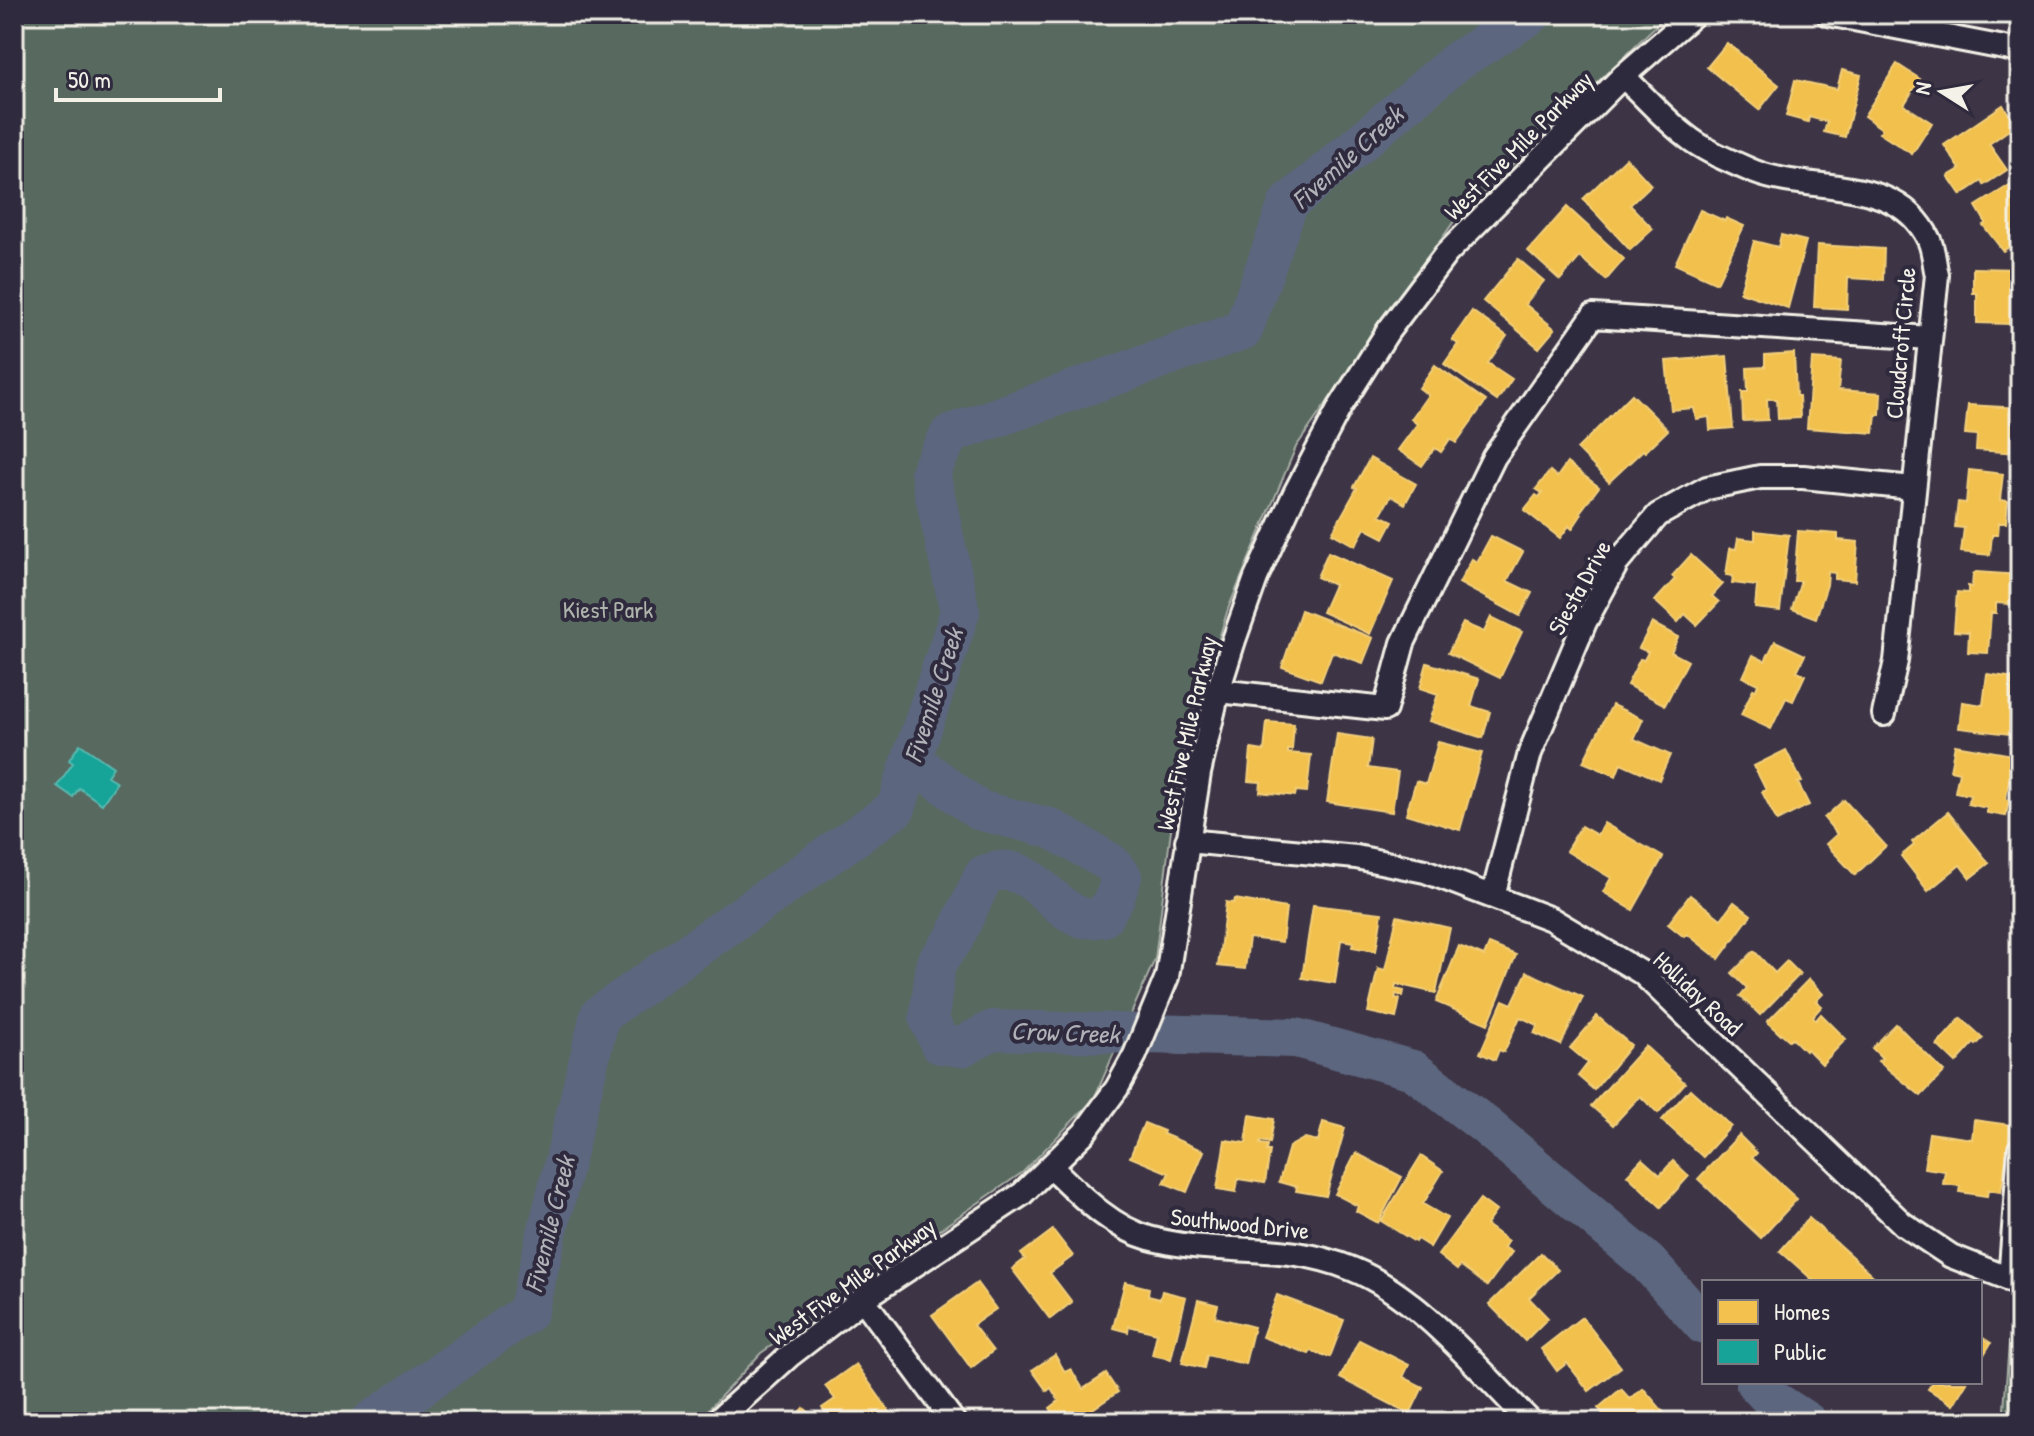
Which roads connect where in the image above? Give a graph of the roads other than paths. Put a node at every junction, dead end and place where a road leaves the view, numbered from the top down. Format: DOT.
graph roads {
  1 [pos="1694,14"];
  2 [pos="1828,14"];
  3 [pos="2020,51"];
  4 [pos="1623,76"];
  5 [pos="1930,338"];
  6 [pos="1913,488"];
  7 [pos="1218,691"];
  8 [pos="1884,714"];
  9 [pos="1187,841"];
  10 [pos="1493,896"];
  11 [pos="2020,1149"];
  12 [pos="1051,1167"];
  13 [pos="2015,1281"];
  14 [pos="863,1299"];
  15 [pos="716,1422"];
  16 [pos="954,1422"];
  17 [pos="1531,1422"];
  1 -- 4 [label="street, West Five Mile Parkway"];
  2 -- 3 [label="street"];
  4 -- 5 [label="street, Cloudcroft Circle"];
  4 -- 7 [label="street, West Five Mile Parkway"];
  5 -- 6 [label="street, Cloudcroft Circle"];
  5 -- 7 [label="street"];
  6 -- 8 [label="street, Cloudcroft Circle"];
  6 -- 10 [label="street, Siesta Drive"];
  7 -- 9 [label="street, West Five Mile Parkway"];
  9 -- 10 [label="street, Holliday Road"];
  9 -- 12 [label="street, West Five Mile Parkway"];
  10 -- 13 [label="street, Holliday Road"];
  11 -- 13 [label="street"];
  12 -- 14 [label="street, West Five Mile Parkway"];
  12 -- 17 [label="street, Southwood Drive"];
  14 -- 15 [label="street, West Five Mile Parkway"];
  14 -- 16 [label="street"];
}
